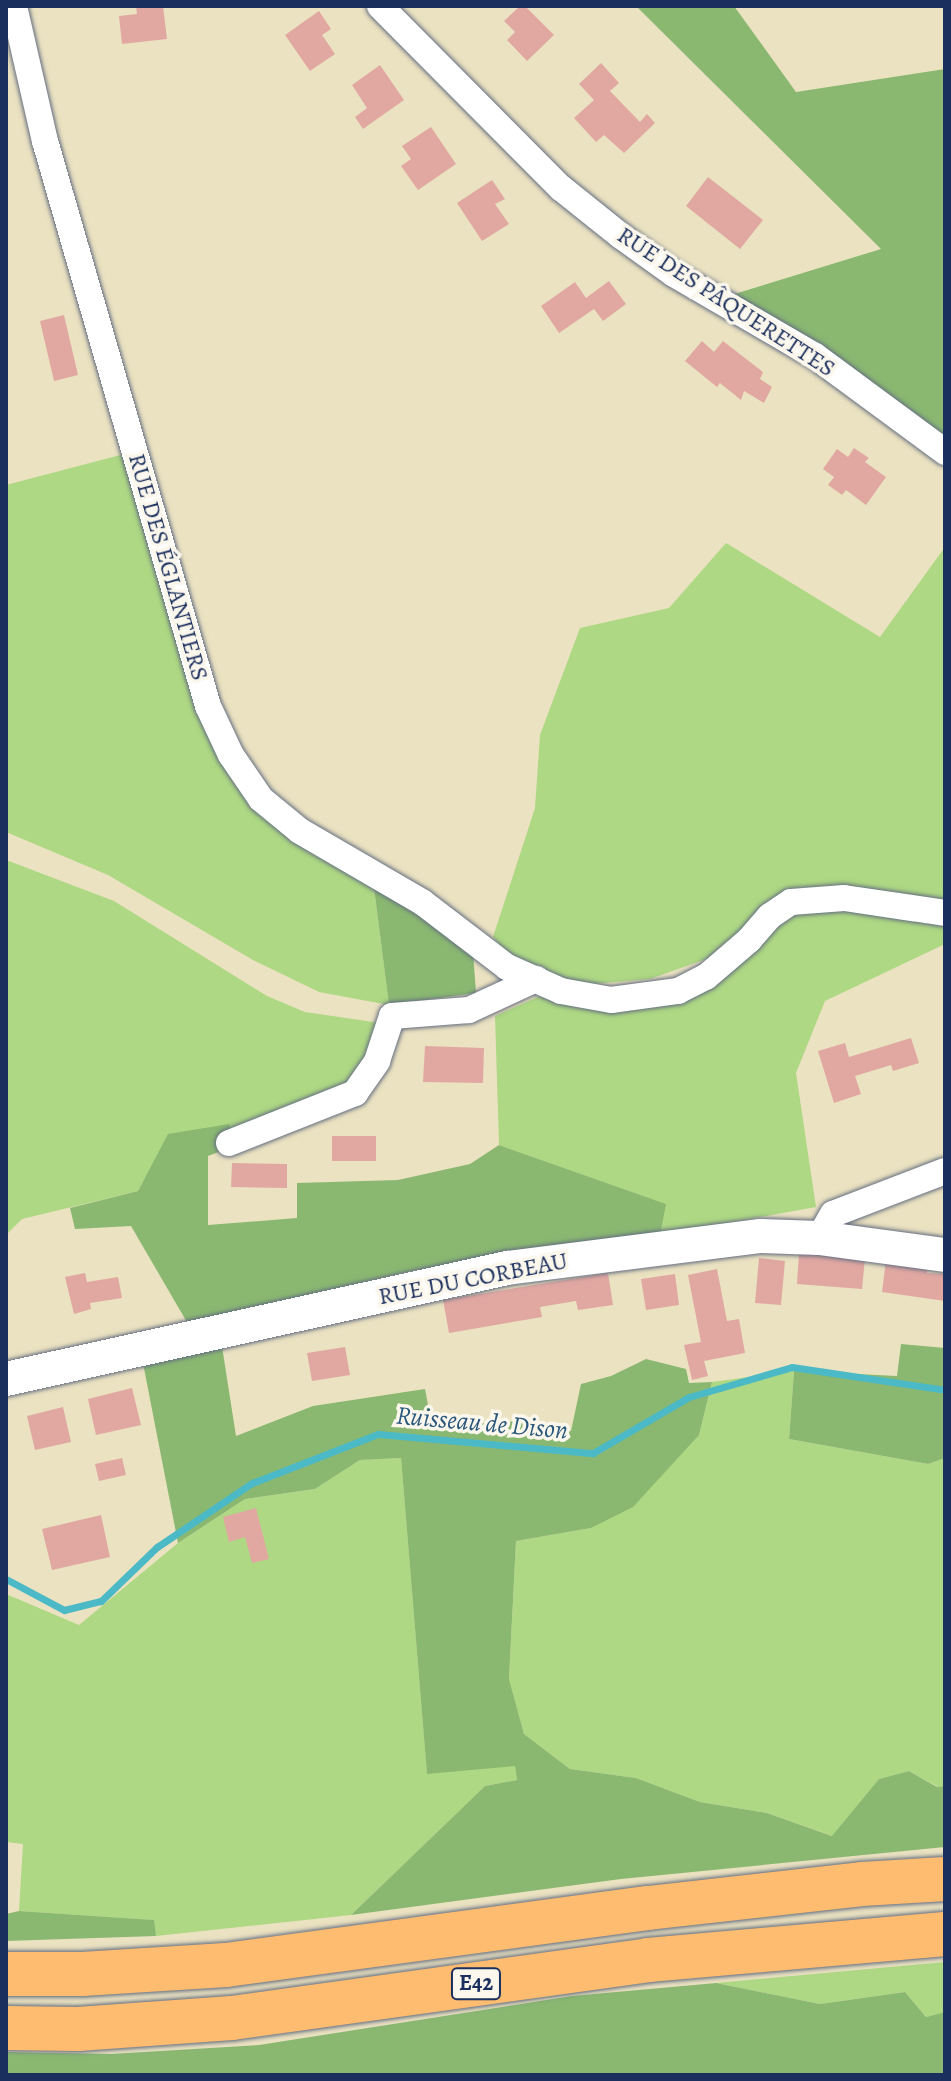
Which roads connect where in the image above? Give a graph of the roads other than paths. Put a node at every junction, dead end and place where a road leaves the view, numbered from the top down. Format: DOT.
graph roads {
  1 [pos="14,6"];
  2 [pos="380,6"];
  3 [pos="945,452"];
  4 [pos="945,913"];
  5 [pos="536,979"];
  6 [pos="229,1143"];
  7 [pos="945,1171"];
  8 [pos="819,1238"];
  9 [pos="945,1255"];
  10 [pos="6,1379"];
  11 [pos="945,1879"];
  12 [pos="945,1934"];
  13 [pos="6,1974"];
  14 [pos="6,2028"];
  1 -- 5 [label="street, RUE DES ÉGLANTIERS"];
  2 -- 3 [label="street, RUE DES PÂQUERETTES"];
  4 -- 5 [label="street, RUE DES ÉGLANTIERS"];
  5 -- 6 [label="street"];
  7 -- 8 [label="street"];
  8 -- 9 [label="street, RUE DU CORBEAU"];
  8 -- 10 [label="street, RUE DU CORBEAU"];
  11 -- 13 [label="highway, E42"];
  12 -- 14 [label="highway, E42"];
}
